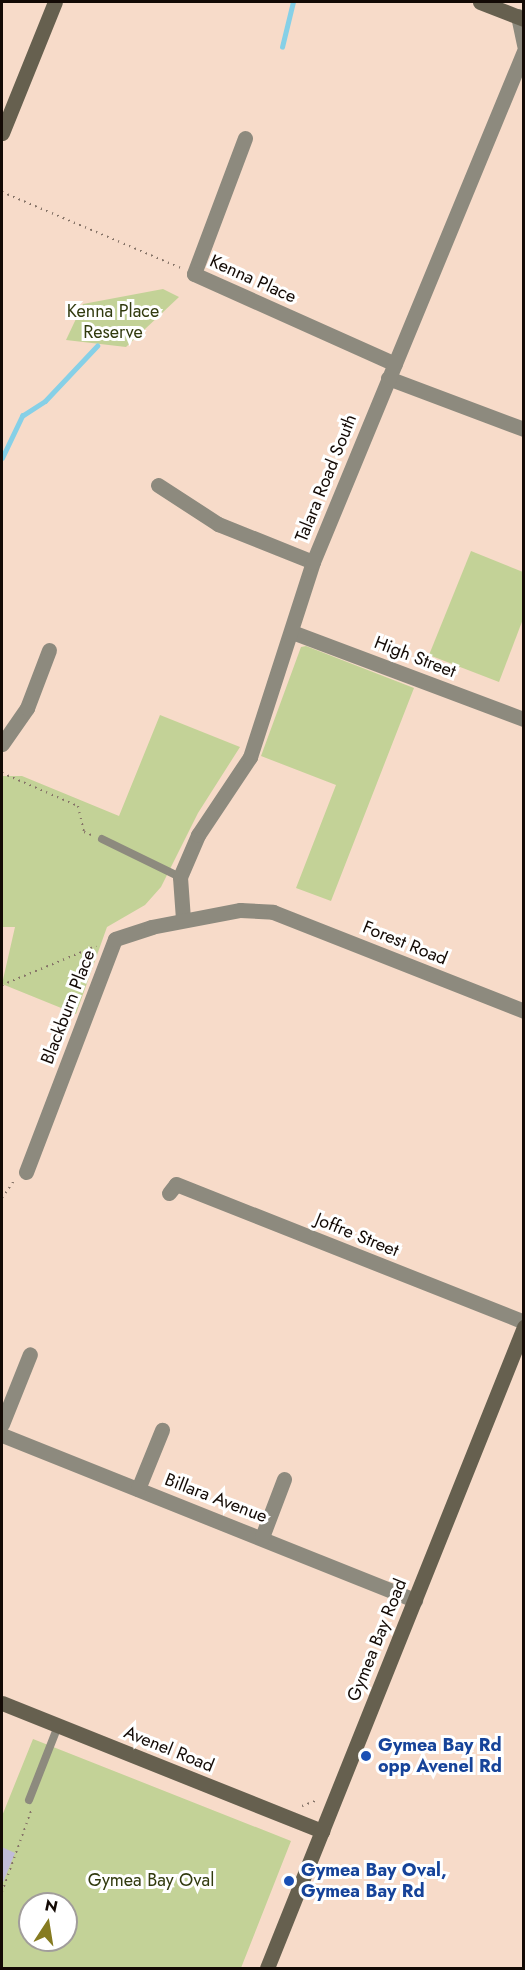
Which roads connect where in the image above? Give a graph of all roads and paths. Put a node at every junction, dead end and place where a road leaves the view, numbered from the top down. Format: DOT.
graph roads {
  1 [pos="55,2"];
  2 [pos="480,2"];
  3 [pos="521,18"];
  4 [pos="524,45"];
  5 [pos="524,51"];
  6 [pos="2,133"];
  7 [pos="245,138"];
  8 [pos="2,192"];
  9 [pos="194,274"];
  10 [pos="392,371"];
  11 [pos="524,429"];
  12 [pos="158,485"];
  13 [pos="313,562"];
  14 [pos="292,632"];
  15 [pos="49,650"];
  16 [pos="524,719"];
  17 [pos="2,744"];
  18 [pos="2,773"];
  19 [pos="102,839"];
  20 [pos="180,877"];
  21 [pos="273,912"];
  22 [pos="183,919"];
  23 [pos="114,939"];
  24 [pos="2,985"];
  25 [pos="524,1011"];
  26 [pos="26,1172"];
  27 [pos="171,1183"];
  28 [pos="2,1198"];
  29 [pos="524,1324"];
  30 [pos="30,1354"];
  31 [pos="2,1424"];
  32 [pos="162,1430"];
  33 [pos="2,1435"];
  34 [pos="284,1479"];
  35 [pos="138,1489"];
  36 [pos="262,1537"];
  37 [pos="415,1600"];
  38 [pos="2,1703"];
  39 [pos="58,1726"];
  40 [pos="30,1800"];
  41 [pos="315,1801"];
  42 [pos="291,1802"];
  43 [pos="322,1831"];
  44 [pos="2,1892"];
  45 [pos="267,1968"];
  1 -- 6 [label="street"];
  2 -- 3 [label="street"];
  3 -- 4 [label="street"];
  5 -- 10 [label="street, Talara Road South"];
  7 -- 9 [label="street, Kenna Place"];
  8 -- 9 [label="path"];
  9 -- 10 [label="street, Kenna Place"];
  10 -- 11 [label="street, Kenna Place"];
  10 -- 13 [label="street, Talara Road South"];
  12 -- 13 [label="street"];
  13 -- 14 [label="street, Talara Road South"];
  14 -- 16 [label="street, High Street"];
  14 -- 20 [label="street, Talara Road South"];
  15 -- 17 [label="street"];
  18 -- 19 [label="path"];
  19 -- 20 [label="lane"];
  20 -- 22 [label="street, Talara Road South"];
  21 -- 22 [label="street, Blackburn Place"];
  21 -- 25 [label="street, Forest Road"];
  22 -- 23 [label="street, Blackburn Place"];
  23 -- 24 [label="path"];
  23 -- 26 [label="street, Blackburn Place"];
  26 -- 28 [label="path"];
  27 -- 29 [label="street, Joffre Street"];
  29 -- 37 [label="street, Gymea Bay Road"];
  30 -- 31 [label="street"];
  32 -- 35 [label="street"];
  33 -- 35 [label="street, Billara Avenue"];
  34 -- 36 [label="street"];
  35 -- 36 [label="street, Billara Avenue"];
  36 -- 37 [label="street, Billara Avenue"];
  37 -- 43 [label="street, Gymea Bay Road"];
  38 -- 39 [label="street, Avenel Road"];
  39 -- 40 [label="lane"];
  39 -- 43 [label="street, Avenel Road"];
  40 -- 44 [label="path"];
  41 -- 42 [label="path"];
  43 -- 45 [label="street, Gymea Bay Road"];
}
